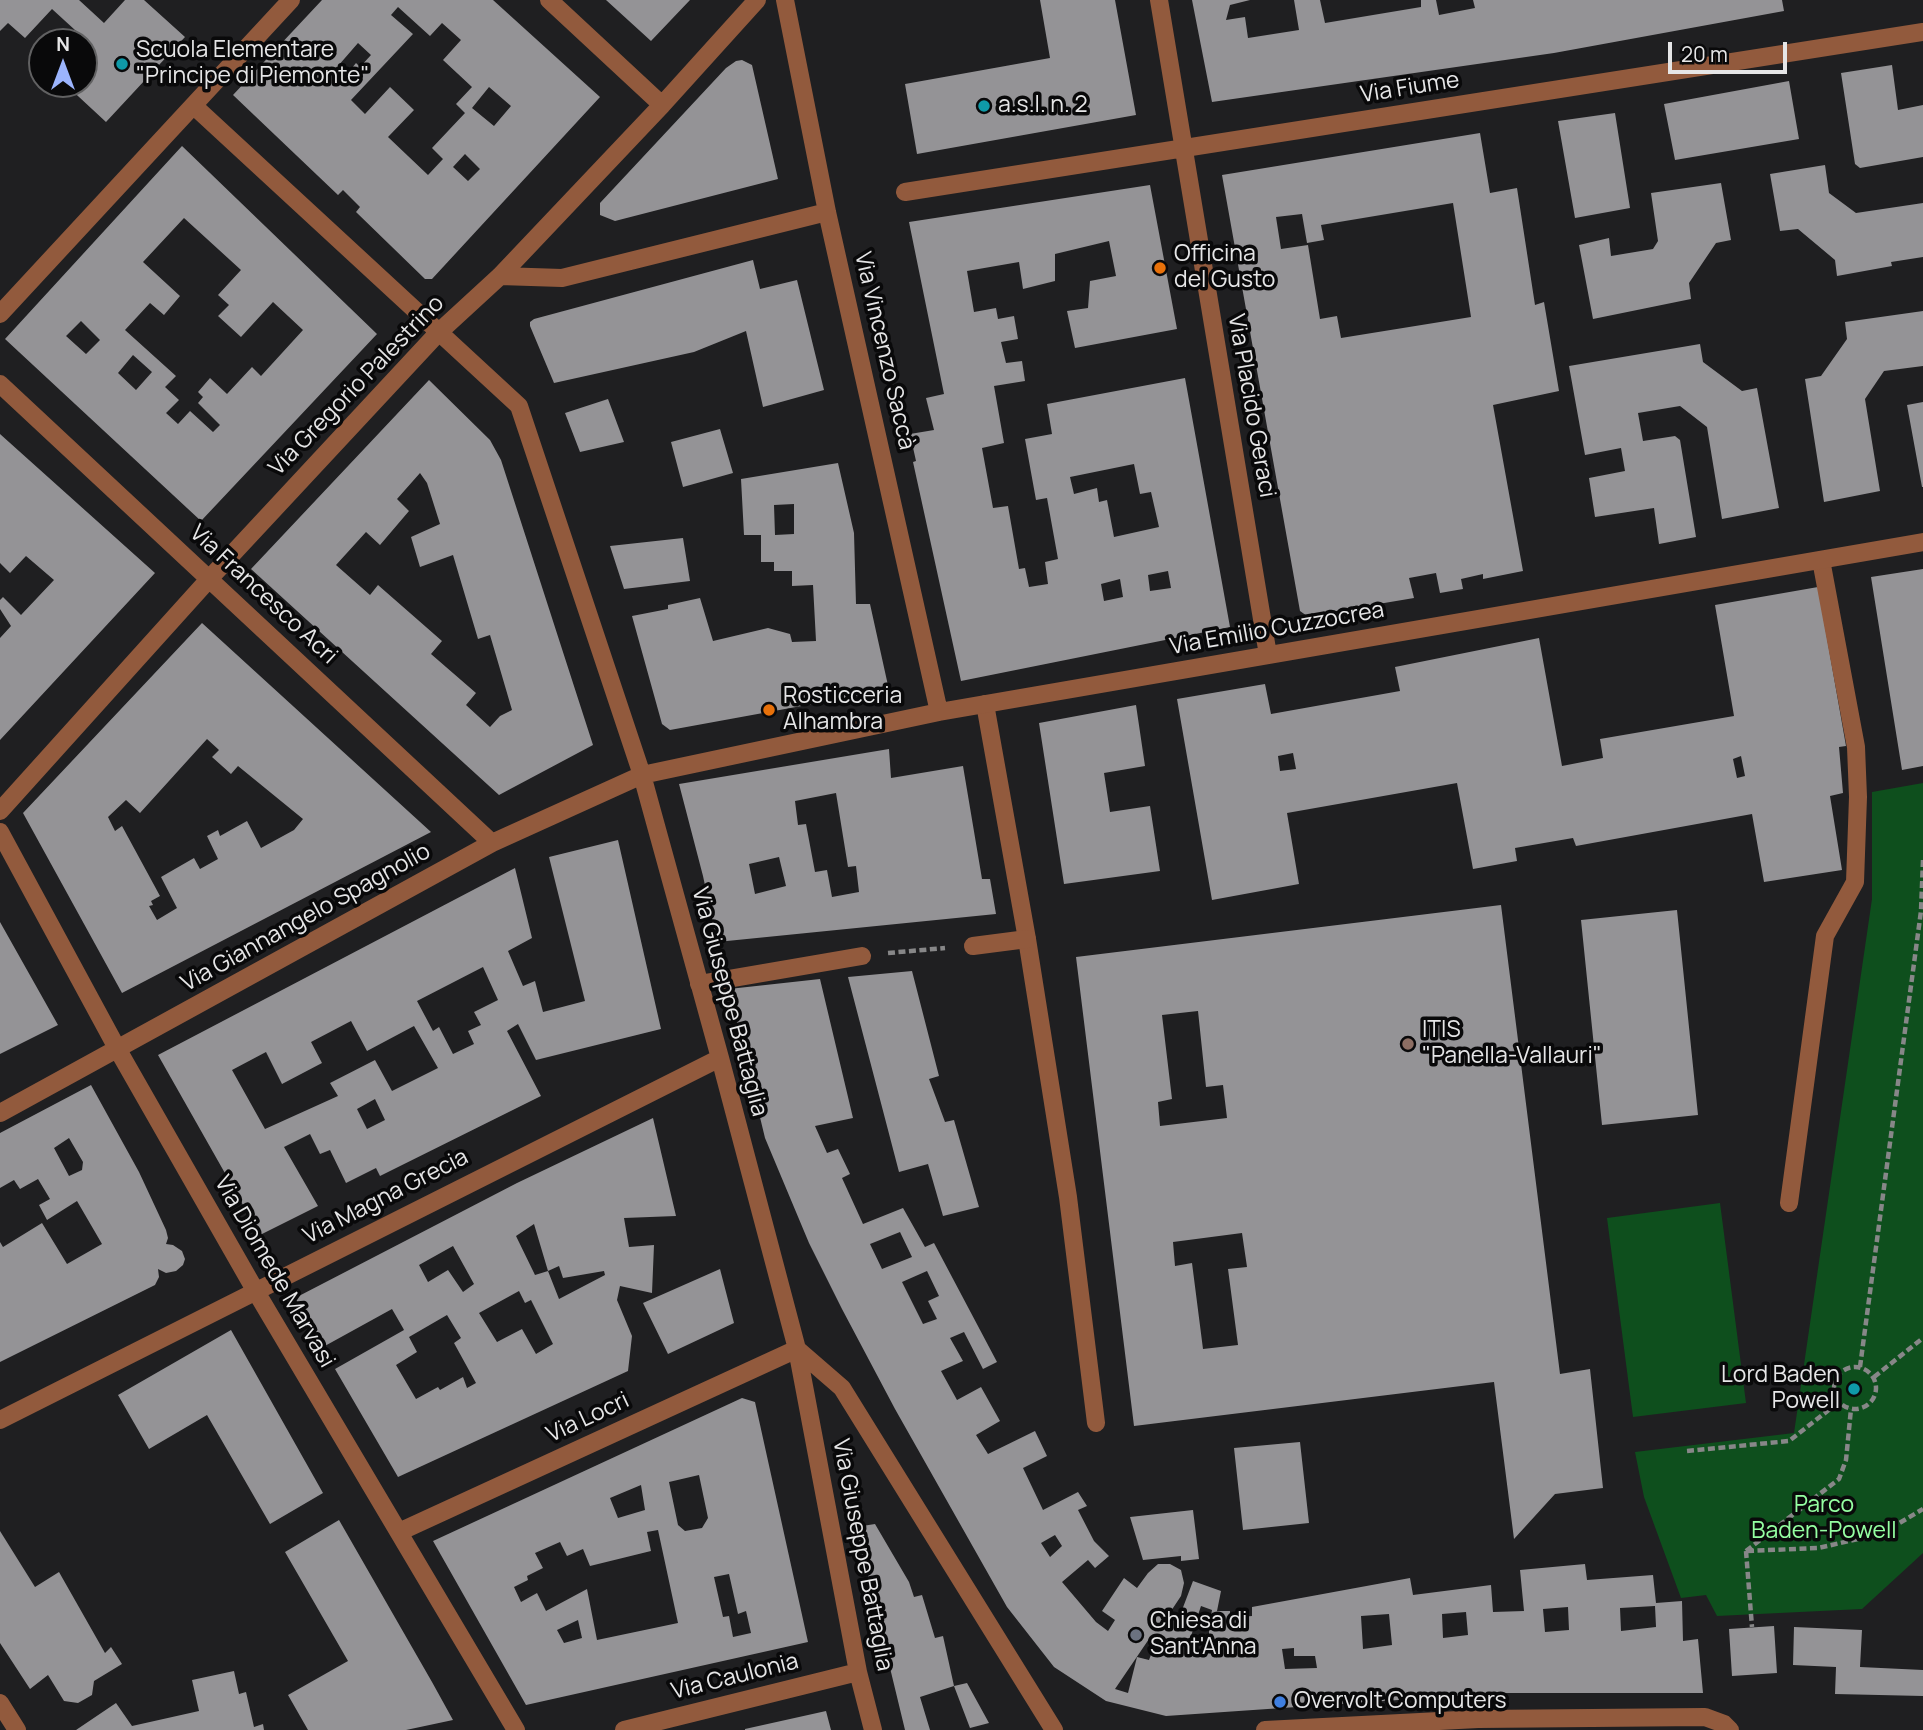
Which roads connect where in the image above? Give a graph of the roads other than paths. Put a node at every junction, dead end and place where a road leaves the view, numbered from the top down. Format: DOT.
graph roads {
  1 [pos="291,0"];
  2 [pos="549,0"];
  3 [pos="757,0"];
  4 [pos="785,0"];
  5 [pos="1159,0"];
  6 [pos="1923,32"];
  7 [pos="662,105"];
  8 [pos="194,106"];
  9 [pos="1182,148"];
  10 [pos="905,192"];
  11 [pos="827,212"];
  12 [pos="500,276"];
  13 [pos="0,314"];
  14 [pos="438,333"];
  15 [pos="0,384"];
  16 [pos="1923,542"];
  17 [pos="1821,560"];
  18 [pos="210,578"];
  19 [pos="1268,655"];
  20 [pos="985,704"];
  21 [pos="939,712"];
  22 [pos="642,775"];
  23 [pos="0,811"];
  24 [pos="0,832"];
  25 [pos="492,843"];
  26 [pos="1027,939"];
  27 [pos="973,946"];
  28 [pos="862,956"];
  29 [pos="699,984"];
  30 [pos="118,1050"];
  31 [pos="720,1058"];
  32 [pos="0,1113"];
  33 [pos="1789,1203"];
  34 [pos="255,1290"];
  35 [pos="797,1349"];
  36 [pos="0,1420"];
  37 [pos="1096,1423"];
  38 [pos="399,1532"];
  39 [pos="858,1672"];
  40 [pos="0,1703"];
  41 [pos="17,1730"];
  42 [pos="516,1730"];
  43 [pos="624,1730"];
  44 [pos="873,1730"];
  45 [pos="1054,1730"];
  46 [pos="1265,1730"];
  47 [pos="1730,1730"];
  1 -- 8 [label="street"];
  2 -- 7 [label="street"];
  3 -- 7 [label="street, Via Gregorio Palestrino"];
  4 -- 11 [label="street, Via Vincenzo Saccà"];
  5 -- 9 [label="street, Via Placido Geraci"];
  6 -- 9 [label="street, Via Fiume"];
  7 -- 12 [label="street, Via Gregorio Palestrino"];
  8 -- 13 [label="street"];
  8 -- 14 [label="street, Via Giuseppe Battaglia"];
  9 -- 10 [label="street, Via Fiume"];
  9 -- 19 [label="street, Via Placido Geraci"];
  11 -- 12 [label="street"];
  11 -- 21 [label="street, Via Vincenzo Saccà"];
  12 -- 14 [label="street, Via Gregorio Palestrino"];
  14 -- 18 [label="street, Via Gregorio Palestrino"];
  14 -- 22 [label="street, Via Giuseppe Battaglia"];
  15 -- 18 [label="street, Via Francesco Acri"];
  16 -- 17 [label="street, Via Emilio Cuzzocrea"];
  17 -- 19 [label="street, Via Emilio Cuzzocrea"];
  17 -- 33 [label="street"];
  18 -- 23 [label="street, Via Gregorio Palestrino"];
  18 -- 25 [label="street, Via Francesco Acri"];
  19 -- 20 [label="street, Via Emilio Cuzzocrea"];
  20 -- 21 [label="street, Via Emilio Cuzzocrea"];
  20 -- 26 [label="street"];
  21 -- 22 [label="street, Via Emilio Cuzzocrea"];
  22 -- 25 [label="street, Via Giannangelo Spagnolio"];
  22 -- 29 [label="street, Via Giuseppe Battaglia"];
  24 -- 30 [label="street, Via Diomede Marvasi"];
  25 -- 30 [label="street, Via Giannangelo Spagnolio"];
  26 -- 27 [label="street"];
  26 -- 37 [label="street"];
  28 -- 29 [label="street"];
  29 -- 31 [label="street, Via Giuseppe Battaglia"];
  30 -- 32 [label="street, Via Giannangelo Spagnolio"];
  30 -- 34 [label="street, Via Diomede Marvasi"];
  31 -- 34 [label="street, Via Magna Grecia"];
  31 -- 35 [label="street, Via Giuseppe Battaglia"];
  34 -- 36 [label="street, Via Magna Grecia"];
  34 -- 38 [label="street, Via Diomede Marvasi"];
  35 -- 38 [label="street, Via Locri"];
  35 -- 39 [label="street, Via Giuseppe Battaglia"];
  35 -- 45 [label="street"];
  38 -- 42 [label="street, Via Diomede Marvasi"];
  39 -- 43 [label="street, Via Caulonia"];
  39 -- 44 [label="street, Via Giuseppe Battaglia"];
  40 -- 41 [label="street"];
  46 -- 47 [label="street"];
}
